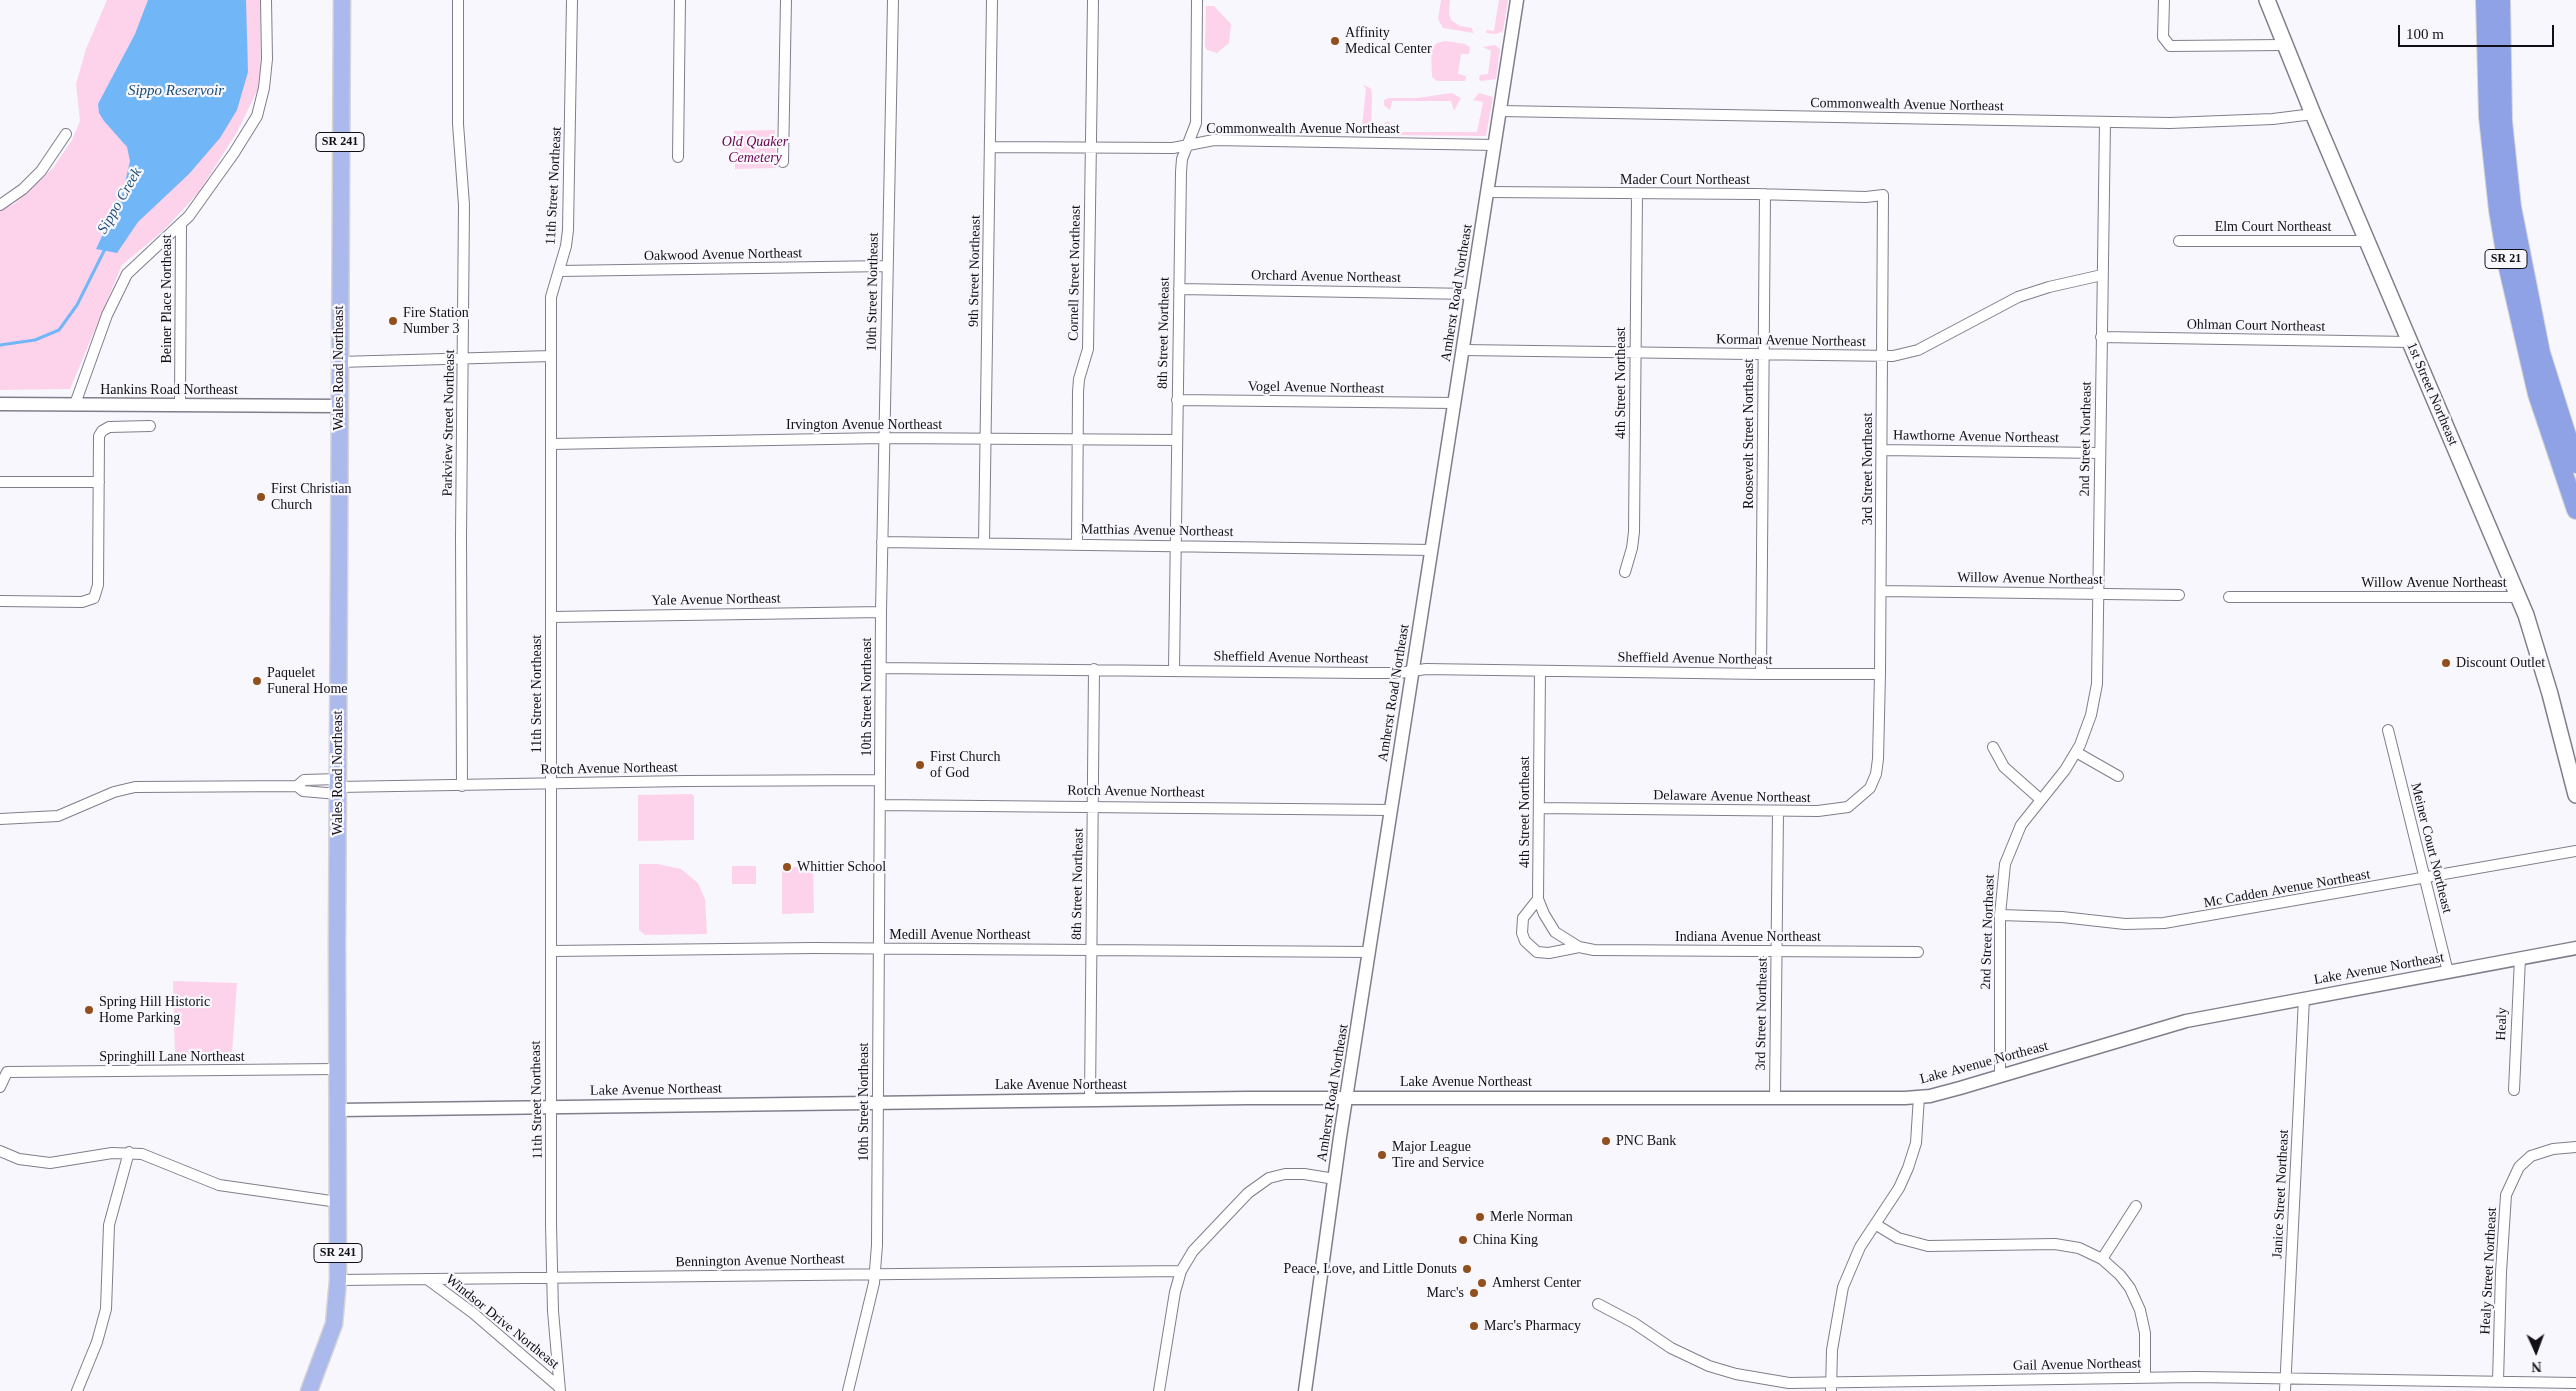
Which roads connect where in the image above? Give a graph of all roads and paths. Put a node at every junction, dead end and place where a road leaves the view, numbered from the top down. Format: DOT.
graph roads {
  1 [pos="266,0"];
  2 [pos="342,0"];
  3 [pos="458,0"];
  4 [pos="572,0"];
  5 [pos="680,0"];
  6 [pos="786,0"];
  7 [pos="893,0"];
  8 [pos="992,0"];
  9 [pos="1093,0"];
  10 [pos="1197,0"];
  11 [pos="1517,0"];
  12 [pos="2164,0"];
  13 [pos="2267,0"];
  14 [pos="2485,0"];
  15 [pos="2501,0"];
  16 [pos="2284,45"];
  17 [pos="1500,111"];
  18 [pos="2313,114"];
  19 [pos="2105,122"];
  20 [pos="66,134"];
  21 [pos="1188,145"];
  22 [pos="1495,145"];
  23 [pos="991,147"];
  24 [pos="1091,148"];
  25 [pos="678,157"];
  26 [pos="783,162"];
  27 [pos="1487,192"];
  28 [pos="1637,193"];
  29 [pos="1765,194"];
  30 [pos="1883,195"];
  31 [pos="0,205"];
  32 [pos="181,224"];
  33 [pos="2179,241"];
  34 [pos="2367,241"];
  35 [pos="887,266"];
  36 [pos="559,271"];
  37 [pos="2102,275"];
  38 [pos="1179,289"];
  39 [pos="1472,294"];
  40 [pos="2101,337"];
  41 [pos="2410,342"];
  42 [pos="1463,350"];
  43 [pos="1635,352"];
  44 [pos="1763,354"];
  45 [pos="551,356"];
  46 [pos="1883,357"];
  47 [pos="463,359"];
  48 [pos="339,362"];
  49 [pos="1177,400"];
  50 [pos="1455,403"];
  51 [pos="0,404"];
  52 [pos="75,404"];
  53 [pos="180,405"];
  54 [pos="339,406"];
  55 [pos="150,426"];
  56 [pos="884,438"];
  57 [pos="986,438"];
  58 [pos="1078,439"];
  59 [pos="1177,440"];
  60 [pos="551,444"];
  61 [pos="1882,450"];
  62 [pos="2099,452"];
  63 [pos="2576,464"];
  64 [pos="0,482"];
  65 [pos="98,482"];
  66 [pos="2576,510"];
  67 [pos="882,542"];
  68 [pos="984,543"];
  69 [pos="1077,544"];
  70 [pos="1176,546"];
  71 [pos="1432,550"];
  72 [pos="1625,572"];
  73 [pos="1882,591"];
  74 [pos="2098,594"];
  75 [pos="2179,595"];
  76 [pos="2229,597"];
  77 [pos="2519,597"];
  78 [pos="0,601"];
  79 [pos="881,612"];
  80 [pos="551,617"];
  81 [pos="880,668"];
  82 [pos="1094,668"];
  83 [pos="1174,670"];
  84 [pos="1413,670"];
  85 [pos="1540,670"];
  86 [pos="1761,674"];
  87 [pos="1880,674"];
  88 [pos="2388,730"];
  89 [pos="1879,743"];
  90 [pos="1993,747"];
  91 [pos="2076,752"];
  92 [pos="2118,776"];
  93 [pos="880,780"];
  94 [pos="551,784"];
  95 [pos="297,786"];
  96 [pos="462,786"];
  97 [pos="338,787"];
  98 [pos="2576,795"];
  99 [pos="2040,800"];
  100 [pos="880,806"];
  101 [pos="1093,806"];
  102 [pos="1539,808"];
  103 [pos="1391,810"];
  104 [pos="1778,811"];
  105 [pos="0,819"];
  106 [pos="2576,851"];
  107 [pos="2424,878"];
  108 [pos="1538,899"];
  109 [pos="2000,915"];
  110 [pos="1579,947"];
  111 [pos="2576,948"];
  112 [pos="879,949"];
  113 [pos="1091,949"];
  114 [pos="551,951"];
  115 [pos="1369,952"];
  116 [pos="1777,952"];
  117 [pos="1918,952"];
  118 [pos="2520,958"];
  119 [pos="2448,972"];
  120 [pos="2304,998"];
  121 [pos="337,1069"];
  122 [pos="3,1072"];
  123 [pos="2000,1076"];
  124 [pos="0,1086"];
  125 [pos="2514,1090"];
  126 [pos="1919,1096"];
  127 [pos="1347,1097"];
  128 [pos="1775,1098"];
  129 [pos="1090,1100"];
  130 [pos="877,1102"];
  131 [pos="551,1107"];
  132 [pos="338,1110"];
  133 [pos="2576,1147"];
  134 [pos="0,1151"];
  135 [pos="129,1152"];
  136 [pos="1335,1179"];
  137 [pos="338,1202"];
  138 [pos="2136,1206"];
  139 [pos="1875,1224"];
  140 [pos="2102,1259"];
  141 [pos="1182,1271"];
  142 [pos="876,1273"];
  143 [pos="551,1278"];
  144 [pos="427,1279"];
  145 [pos="338,1280"];
  146 [pos="1598,1304"];
  147 [pos="2145,1378"];
  148 [pos="2285,1378"];
  149 [pos="2498,1381"];
  150 [pos="2576,1383"];
  151 [pos="1831,1387"];
  152 [pos="560,1389"];
  153 [pos="77,1391"];
  154 [pos="309,1391"];
  155 [pos="848,1391"];
  156 [pos="1159,1391"];
  157 [pos="1305,1391"];
  158 [pos="2285,1391"];
  1 -- 32 [label="street"];
  2 -- 48 [label="main road, Wales Road Northeast / SR 241"];
  3 -- 47 [label="street, Parkview Street Northeast"];
  4 -- 36 [label="street, 11th Street Northeast"];
  5 -- 25 [label="street"];
  6 -- 26 [label="street"];
  7 -- 35 [label="street, 10th Street Northeast"];
  8 -- 23 [label="street, 9th Street Northeast"];
  9 -- 24 [label="street, Cornell Street Northeast"];
  10 -- 21 [label="street, 8th Street Northeast"];
  11 -- 17 [label="street, Amherst Road Northeast"];
  12 -- 16 [label="street"];
  13 -- 16 [label="main road, 1st Street Northeast"];
  14 -- 66 [label="highway, SR 21"];
  15 -- 63 [label="highway, SR 21"];
  16 -- 18 [label="main road, 1st Street Northeast"];
  17 -- 19 [label="street, Commonwealth Avenue Northeast"];
  17 -- 22 [label="street, Amherst Road Northeast"];
  18 -- 19 [label="street, Commonwealth Avenue Northeast"];
  18 -- 34 [label="main road, 1st Street Northeast"];
  19 -- 37 [label="street, 2nd Street Northeast"];
  20 -- 31 [label="street"];
  21 -- 22 [label="street, Commonwealth Avenue Northeast"];
  21 -- 24 [label="street, Commonwealth Avenue Northeast"];
  21 -- 38 [label="street, 8th Street Northeast"];
  22 -- 27 [label="street, Amherst Road Northeast"];
  23 -- 24 [label="street, Commonwealth Avenue Northeast"];
  23 -- 57 [label="street, 9th Street Northeast"];
  24 -- 58 [label="street, Cornell Street Northeast"];
  27 -- 28 [label="street, Mader Court Northeast"];
  27 -- 39 [label="street, Amherst Road Northeast"];
  28 -- 29 [label="street, Mader Court Northeast"];
  28 -- 43 [label="street, 4th Street Northeast"];
  29 -- 30 [label="street, Mader Court Northeast"];
  29 -- 44 [label="street, Roosevelt Street Northeast"];
  30 -- 46 [label="street, 3rd Street Northeast"];
  32 -- 52 [label="street"];
  32 -- 53 [label="street, Beiner Place Northeast"];
  33 -- 34 [label="street, Elm Court Northeast"];
  34 -- 41 [label="main road, 1st Street Northeast"];
  35 -- 36 [label="street, Oakwood Avenue Northeast"];
  35 -- 56 [label="street, 10th Street Northeast"];
  36 -- 45 [label="street, 11th Street Northeast"];
  37 -- 40 [label="street, 2nd Street Northeast"];
  37 -- 46 [label="street, Korman Avenue Northeast"];
  38 -- 39 [label="street, Orchard Avenue Northeast"];
  38 -- 49 [label="street, 8th Street Northeast"];
  39 -- 42 [label="street, Amherst Road Northeast"];
  40 -- 41 [label="street, Ohlman Court Northeast"];
  40 -- 62 [label="street, 2nd Street Northeast"];
  41 -- 77 [label="main road, 1st Street Northeast"];
  42 -- 43 [label="street, Korman Avenue Northeast"];
  42 -- 50 [label="street, Amherst Road Northeast"];
  43 -- 44 [label="street, Korman Avenue Northeast"];
  43 -- 72 [label="street, 4th Street Northeast"];
  44 -- 46 [label="street, Korman Avenue Northeast"];
  44 -- 86 [label="street, Roosevelt Street Northeast"];
  45 -- 47 [label="street"];
  45 -- 60 [label="street, 11th Street Northeast"];
  46 -- 61 [label="street, 3rd Street Northeast"];
  47 -- 48 [label="street"];
  47 -- 96 [label="street, Parkview Street Northeast"];
  48 -- 54 [label="main road, Wales Road Northeast / SR 241"];
  49 -- 50 [label="street, Vogel Avenue Northeast"];
  49 -- 59 [label="street, 8th Street Northeast"];
  50 -- 71 [label="street, Amherst Road Northeast"];
  51 -- 52 [label="street, Hankins Road Northeast"];
  52 -- 53 [label="street, Hankins Road Northeast"];
  53 -- 54 [label="street, Hankins Road Northeast"];
  54 -- 97 [label="main road, Wales Road Northeast / SR 241"];
  55 -- 65 [label="street"];
  56 -- 57 [label="street, Irvington Avenue Northeast"];
  56 -- 60 [label="street, Irvington Avenue Northeast"];
  56 -- 67 [label="street, 10th Street Northeast"];
  57 -- 58 [label="street, Irvington Avenue Northeast"];
  57 -- 68 [label="street, 9th Street Northeast"];
  58 -- 59 [label="street, Irvington Avenue Northeast"];
  58 -- 69 [label="street, Cornell Street Northeast"];
  59 -- 70 [label="street, 8th Street Northeast"];
  60 -- 80 [label="street, 11th Street Northeast"];
  61 -- 62 [label="street, Hawthorne Avenue Northeast"];
  61 -- 73 [label="street, 3rd Street Northeast"];
  62 -- 74 [label="street, 2nd Street Northeast"];
  64 -- 65 [label="street"];
  65 -- 78 [label="street"];
  67 -- 68 [label="street, Matthias Avenue Northeast"];
  67 -- 79 [label="street, 10th Street Northeast"];
  68 -- 69 [label="street, Matthias Avenue Northeast"];
  69 -- 70 [label="street, Matthias Avenue Northeast"];
  70 -- 71 [label="street, Matthias Avenue Northeast"];
  70 -- 83 [label="street, 8th Street Northeast"];
  71 -- 84 [label="street, Amherst Road Northeast"];
  73 -- 74 [label="street, Willow Avenue Northeast"];
  73 -- 87 [label="street, 3rd Street Northeast"];
  74 -- 75 [label="street, Willow Avenue Northeast"];
  74 -- 91 [label="street, 2nd Street Northeast"];
  76 -- 77 [label="street, Willow Avenue Northeast"];
  77 -- 98 [label="main road, 1st Street Northeast"];
  79 -- 80 [label="street, Yale Avenue Northeast"];
  79 -- 81 [label="street, 10th Street Northeast"];
  80 -- 94 [label="street, 11th Street Northeast"];
  81 -- 82 [label="street, Sheffield Avenue Northeast"];
  81 -- 93 [label="street, 10th Street Northeast"];
  82 -- 83 [label="street, Sheffield Avenue Northeast"];
  82 -- 101 [label="street, 8th Street Northeast"];
  83 -- 84 [label="street, Sheffield Avenue Northeast"];
  84 -- 85 [label="street, Sheffield Avenue Northeast"];
  84 -- 103 [label="street, Amherst Road Northeast"];
  85 -- 86 [label="street, Sheffield Avenue Northeast"];
  85 -- 102 [label="street, 4th Street Northeast"];
  86 -- 87 [label="street, Sheffield Avenue Northeast"];
  87 -- 89 [label="street, 3rd Street Northeast"];
  88 -- 107 [label="street, Meiner Court Northeast"];
  89 -- 104 [label="street, Delaware Avenue Northeast"];
  90 -- 99 [label="street"];
  91 -- 92 [label="street"];
  91 -- 99 [label="street, 2nd Street Northeast"];
  93 -- 94 [label="street, Rotch Avenue Northeast"];
  93 -- 100 [label="street, 10th Street Northeast"];
  94 -- 96 [label="street, Rotch Avenue Northeast"];
  94 -- 114 [label="street, 11th Street Northeast"];
  95 -- 97 [label="street"];
  95 -- 97 [label="street"];
  95 -- 105 [label="street"];
  96 -- 97 [label="street, Rotch Avenue Northeast"];
  97 -- 121 [label="main road, Wales Road Northeast / SR 241"];
  99 -- 109 [label="street, 2nd Street Northeast"];
  100 -- 101 [label="street, Rotch Avenue Northeast"];
  100 -- 112 [label="street, 10th Street Northeast"];
  101 -- 103 [label="street, Rotch Avenue Northeast"];
  101 -- 113 [label="street, 8th Street Northeast"];
  102 -- 104 [label="street, Delaware Avenue Northeast"];
  102 -- 108 [label="street, 4th Street Northeast"];
  103 -- 115 [label="street, Amherst Road Northeast"];
  104 -- 116 [label="street, 3rd Street Northeast"];
  106 -- 107 [label="street, Mc Cadden Avenue Northeast"];
  107 -- 109 [label="street, Mc Cadden Avenue Northeast"];
  107 -- 119 [label="street, Meiner Court Northeast"];
  108 -- 110 [label="street, Indiana Avenue Northeast"];
  108 -- 110 [label="street, Indiana Avenue Northeast"];
  109 -- 123 [label="street, 2nd Street Northeast"];
  110 -- 116 [label="street, Indiana Avenue Northeast"];
  111 -- 118 [label="street, Lake Avenue Northeast"];
  112 -- 113 [label="street, Medill Avenue Northeast"];
  112 -- 114 [label="street, Medill Avenue Northeast"];
  112 -- 130 [label="street, 10th Street Northeast"];
  113 -- 115 [label="street, Medill Avenue Northeast"];
  113 -- 129 [label="street, 8th Street Northeast"];
  114 -- 131 [label="street, 11th Street Northeast"];
  115 -- 127 [label="street, Amherst Road Northeast"];
  116 -- 117 [label="street, Indiana Avenue Northeast"];
  116 -- 128 [label="street, 3rd Street Northeast"];
  118 -- 119 [label="street, Lake Avenue Northeast"];
  118 -- 125 [label="street, Healy"];
  119 -- 120 [label="street, Lake Avenue Northeast"];
  120 -- 123 [label="street, Lake Avenue Northeast"];
  120 -- 148 [label="street, Janice Street Northeast"];
  121 -- 122 [label="street, Springhill Lane Northeast"];
  121 -- 132 [label="main road, Wales Road Northeast / SR 241"];
  122 -- 124 [label="street, Springhill Lane Northeast"];
  123 -- 126 [label="street, Lake Avenue Northeast"];
  126 -- 128 [label="street, Lake Avenue Northeast"];
  126 -- 139 [label="street"];
  127 -- 128 [label="street, Lake Avenue Northeast"];
  127 -- 129 [label="street, Lake Avenue Northeast"];
  127 -- 136 [label="street, Amherst Road Northeast"];
  129 -- 130 [label="street, Lake Avenue Northeast"];
  130 -- 131 [label="street, Lake Avenue Northeast"];
  130 -- 142 [label="street, 10th Street Northeast"];
  131 -- 132 [label="street, Lake Avenue Northeast"];
  131 -- 143 [label="street, 11th Street Northeast"];
  132 -- 137 [label="main road, Wales Road Northeast / SR 241"];
  133 -- 149 [label="street, Healy Street Northeast"];
  134 -- 135 [label="street"];
  135 -- 137 [label="street"];
  135 -- 153 [label="street"];
  136 -- 141 [label="street"];
  136 -- 157 [label="street, Amherst Road Northeast"];
  137 -- 145 [label="main road, Wales Road Northeast / SR 241"];
  138 -- 140 [label="street"];
  139 -- 140 [label="street"];
  139 -- 151 [label="street"];
  140 -- 147 [label="street"];
  141 -- 142 [label="street, Bennington Avenue Northeast"];
  141 -- 156 [label="street"];
  142 -- 143 [label="street, Bennington Avenue Northeast"];
  142 -- 155 [label="street, 10th Street Northeast"];
  143 -- 144 [label="street, Bennington Avenue Northeast"];
  143 -- 152 [label="street, 11th Street Northeast"];
  144 -- 145 [label="street, Bennington Avenue Northeast"];
  144 -- 152 [label="street, Windsor Drive Northeast"];
  145 -- 154 [label="main road, Wales Road Northeast / SR 241"];
  146 -- 151 [label="street, Gail Avenue Northeast"];
  147 -- 148 [label="street, Gail Avenue Northeast"];
  147 -- 151 [label="street, Gail Avenue Northeast"];
  148 -- 149 [label="street, Gail Avenue Northeast"];
  148 -- 158 [label="street, Janice Street Northeast"];
  149 -- 150 [label="street, Gail Avenue Northeast"];
}
